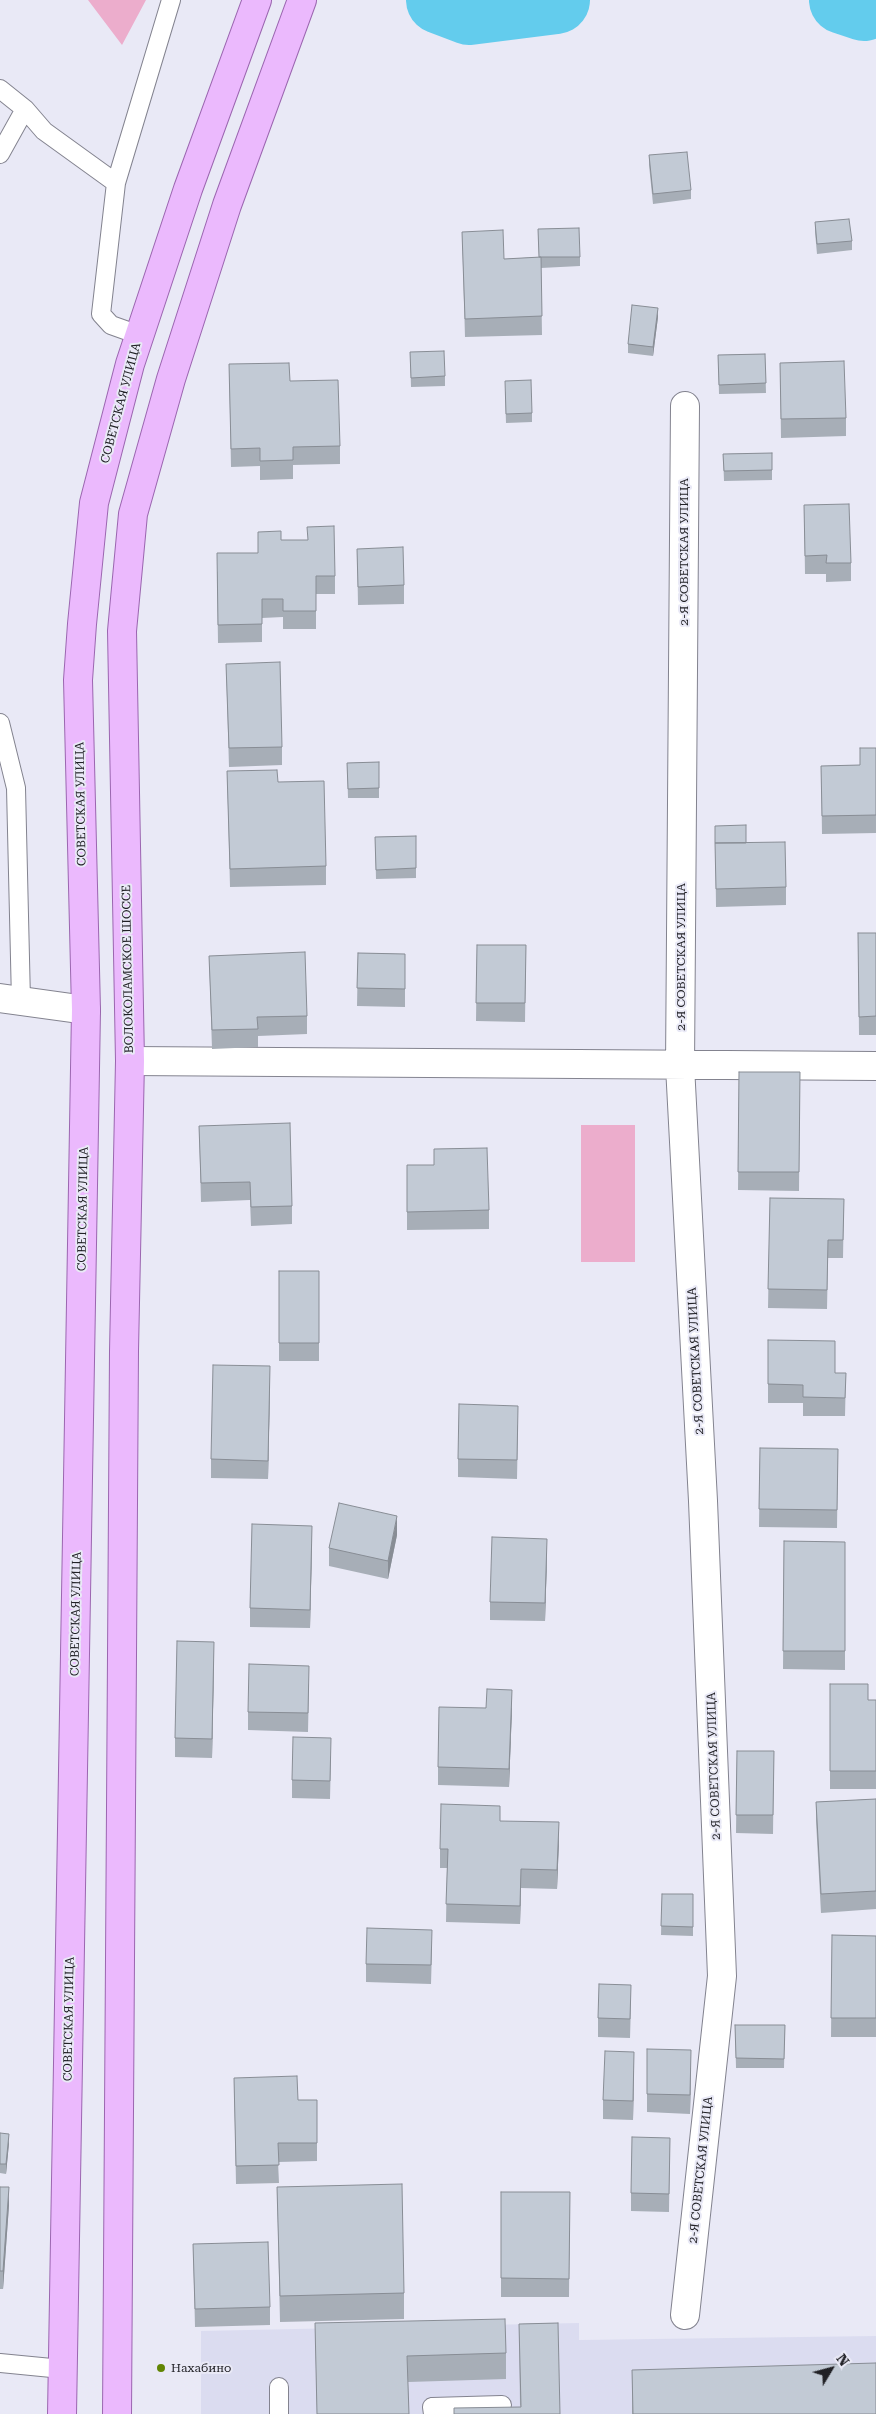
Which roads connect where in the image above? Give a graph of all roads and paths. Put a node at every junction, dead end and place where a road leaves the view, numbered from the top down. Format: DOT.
graph roads {
  1 [pos="171,0"];
  2 [pos="257,0"];
  3 [pos="302,0"];
  4 [pos="0,89"];
  5 [pos="25,109"];
  6 [pos="0,154"];
  7 [pos="116,183"];
  8 [pos="139,336"];
  9 [pos="685,406"];
  10 [pos="0,723"];
  11 [pos="10,999"];
  12 [pos="86,1010"];
  13 [pos="130,1061"];
  14 [pos="680,1066"];
  15 [pos="876,1066"];
  16 [pos="685,2315"];
  17 [pos="0,2363"];
  18 [pos="62,2369"];
  19 [pos="279,2387"];
  20 [pos="502,2406"];
  21 [pos="62,2414"];
  22 [pos="117,2414"];
  23 [pos="280,2414"];
  24 [pos="433,2414"];
  1 -- 7 [label="lane"];
  2 -- 8 [label="main road, СОВЕТСКАЯ УЛИЦА"];
  3 -- 13 [label="main road, ВОЛОКОЛАМСКОЕ ШОССЕ"];
  4 -- 5 [label="lane"];
  5 -- 6 [label="lane"];
  5 -- 7 [label="lane"];
  7 -- 8 [label="lane"];
  8 -- 12 [label="main road, СОВЕТСКАЯ УЛИЦА"];
  9 -- 14 [label="street, 2-Я СОВЕТСКАЯ УЛИЦА"];
  10 -- 11 [label="lane"];
  11 -- 12 [label="street"];
  12 -- 18 [label="main road, СОВЕТСКАЯ УЛИЦА"];
  13 -- 14 [label="street"];
  13 -- 22 [label="main road"];
  14 -- 15 [label="street"];
  14 -- 16 [label="street, 2-Я СОВЕТСКАЯ УЛИЦА"];
  17 -- 18 [label="lane"];
  18 -- 21 [label="main road, СОВЕТСКАЯ УЛИЦА"];
  19 -- 23 [label="lane"];
  20 -- 24 [label="lane"];
}
